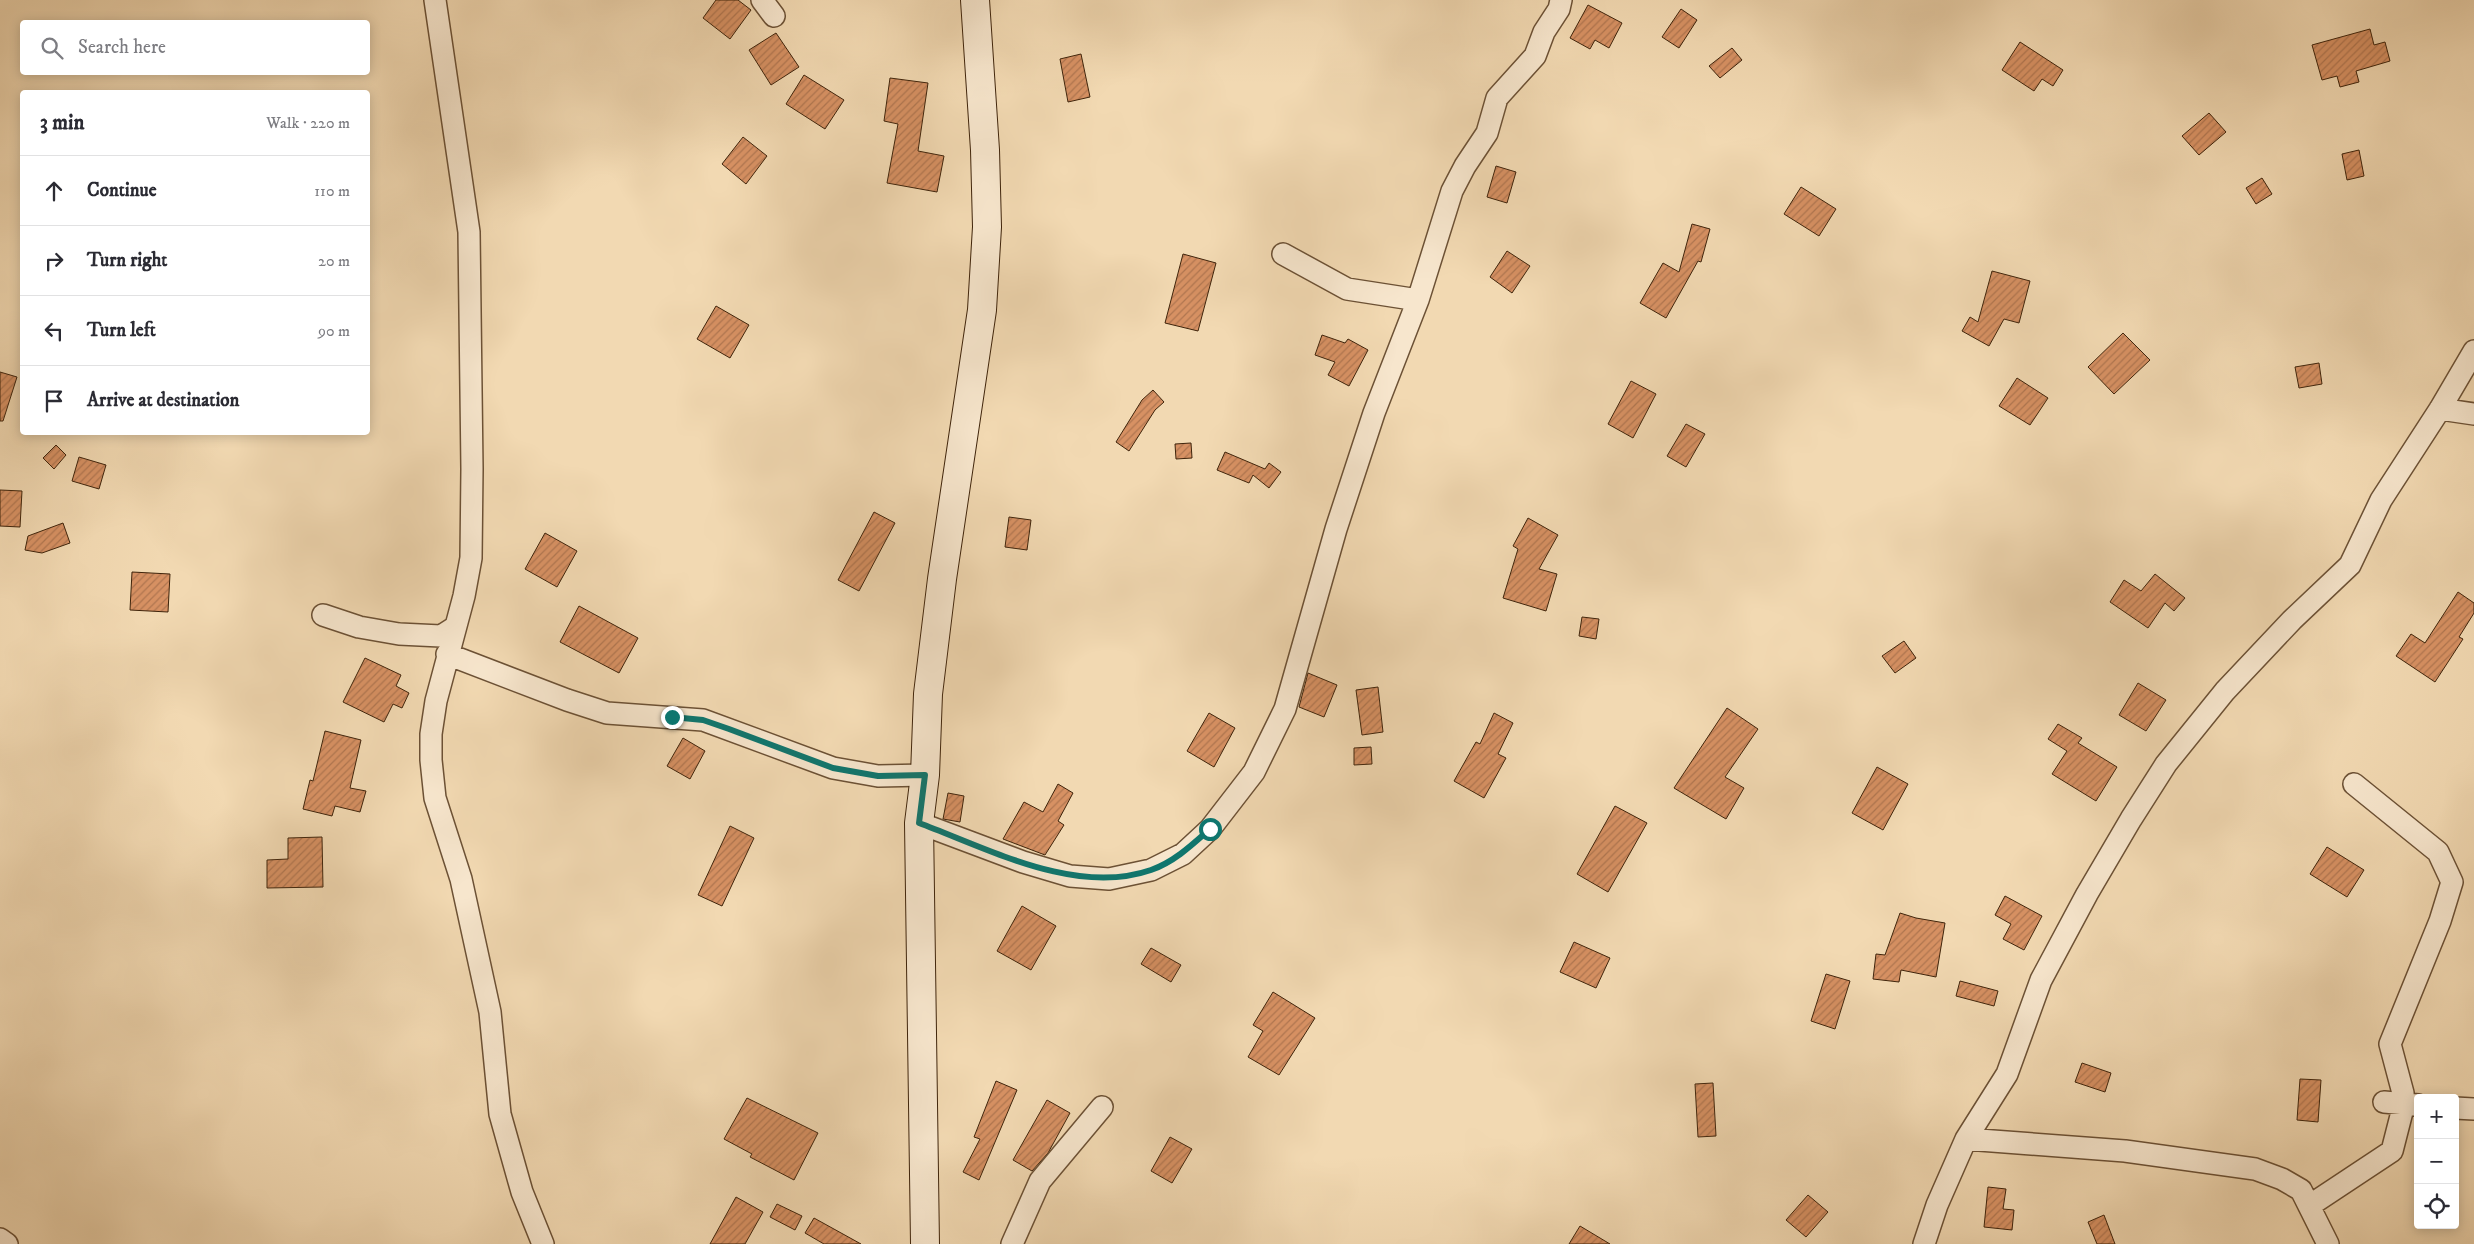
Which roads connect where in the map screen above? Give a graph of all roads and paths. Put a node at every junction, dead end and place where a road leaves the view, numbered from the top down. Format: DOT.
graph roads {
  1 [pos="435,0"];
  2 [pos="975,0"];
  3 [pos="1561,0"];
  4 [pos="1283,254"];
  5 [pos="1418,300"];
  6 [pos="2474,351"];
  7 [pos="2440,409"];
  8 [pos="2474,414"];
  9 [pos="323,615"];
  10 [pos="455,627"];
  11 [pos="447,654"];
  12 [pos="925,775"];
  13 [pos="2354,784"];
  14 [pos="919,823"];
  15 [pos="2402,1104"];
  16 [pos="1102,1108"];
  17 [pos="2459,1108"];
  18 [pos="2474,1109"];
  19 [pos="1966,1140"];
  20 [pos="2309,1206"];
  21 [pos="0,1239"];
  22 [pos="7,1244"];
  23 [pos="543,1244"];
  24 [pos="925,1244"];
  25 [pos="1012,1244"];
  26 [pos="1924,1244"];
  27 [pos="2328,1244"];
  1 -- 10 [label="street"];
  2 -- 12 [label="main road"];
  3 -- 5 [label="street"];
  4 -- 5 [label="street"];
  5 -- 14 [label="street"];
  6 -- 7 [label="street"];
  7 -- 8 [label="street"];
  7 -- 19 [label="street"];
  9 -- 10 [label="street"];
  10 -- 11 [label="street"];
  11 -- 12 [label="street"];
  11 -- 23 [label="street"];
  12 -- 14 [label="main road"];
  13 -- 15 [label="street"];
  14 -- 24 [label="main road"];
  15 -- 20 [label="street"];
  16 -- 25 [label="street"];
  17 -- 18 [label="street"];
  19 -- 20 [label="street"];
  19 -- 26 [label="street"];
  20 -- 27 [label="street"];
  21 -- 22 [label="street"];
}
